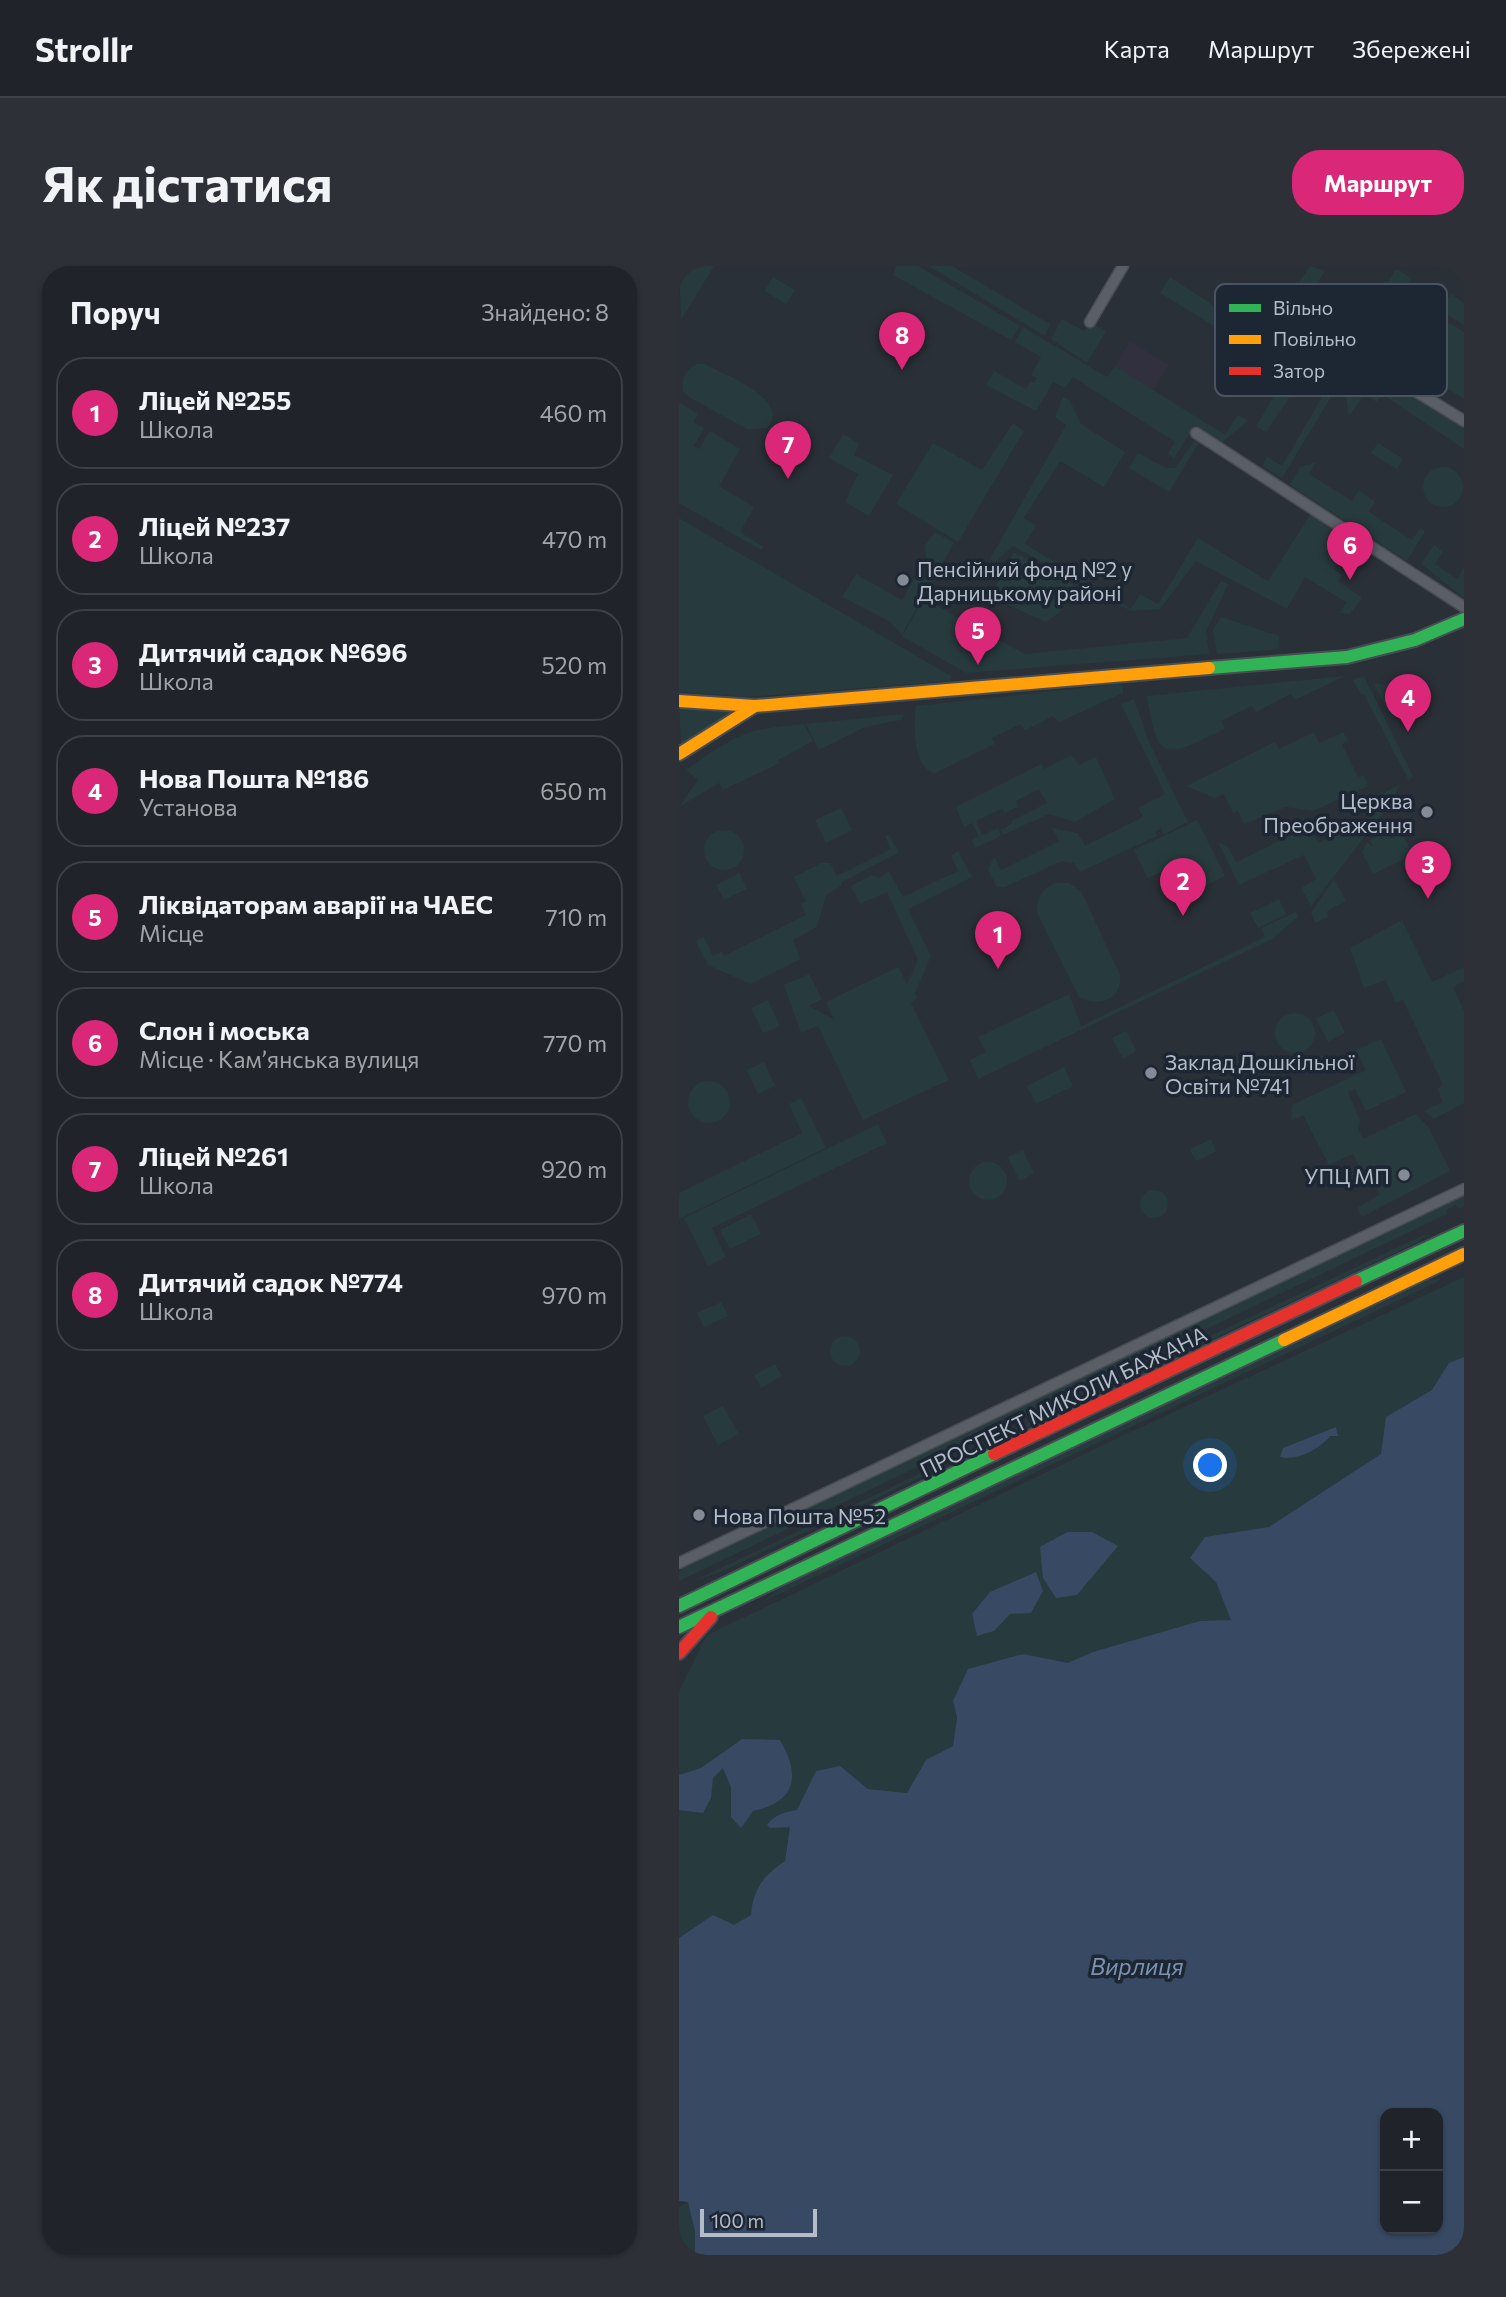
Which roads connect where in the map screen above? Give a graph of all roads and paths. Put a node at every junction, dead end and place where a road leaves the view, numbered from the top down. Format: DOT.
graph roads {
  1 [pos="1123,266"];
  2 [pos="1090,322"];
  3 [pos="1424,396"];
  4 [pos="1464,421"];
  5 [pos="1196,433"];
  6 [pos="1464,607"];
  7 [pos="1464,619"];
  8 [pos="679,701"];
  9 [pos="755,706"];
  10 [pos="679,754"];
  11 [pos="1464,1189"];
  12 [pos="1464,1231"];
  13 [pos="1464,1254"];
  14 [pos="679,1563"];
  15 [pos="679,1606"];
  16 [pos="723,1606"];
  17 [pos="679,1627"];
  18 [pos="679,1653"];
  1 -- 2 [label="street"];
  3 -- 4 [label="street"];
  5 -- 6 [label="street"];
  7 -- 9 [label="main road"];
  8 -- 9 [label="main road"];
  9 -- 10 [label="main road"];
  11 -- 14 [label="street, ПРОСПЕКТ МИКОЛИ БАЖАНА"];
  12 -- 15 [label="main road, ПРОСПЕКТ МИКОЛИ БАЖАНА"];
  13 -- 16 [label="main road, ПРОСПЕКТ МИКОЛИ БАЖАНА"];
  16 -- 17 [label="main road, ПРОСПЕКТ МИКОЛИ БАЖАНА"];
  16 -- 18 [label="main road"];
}
